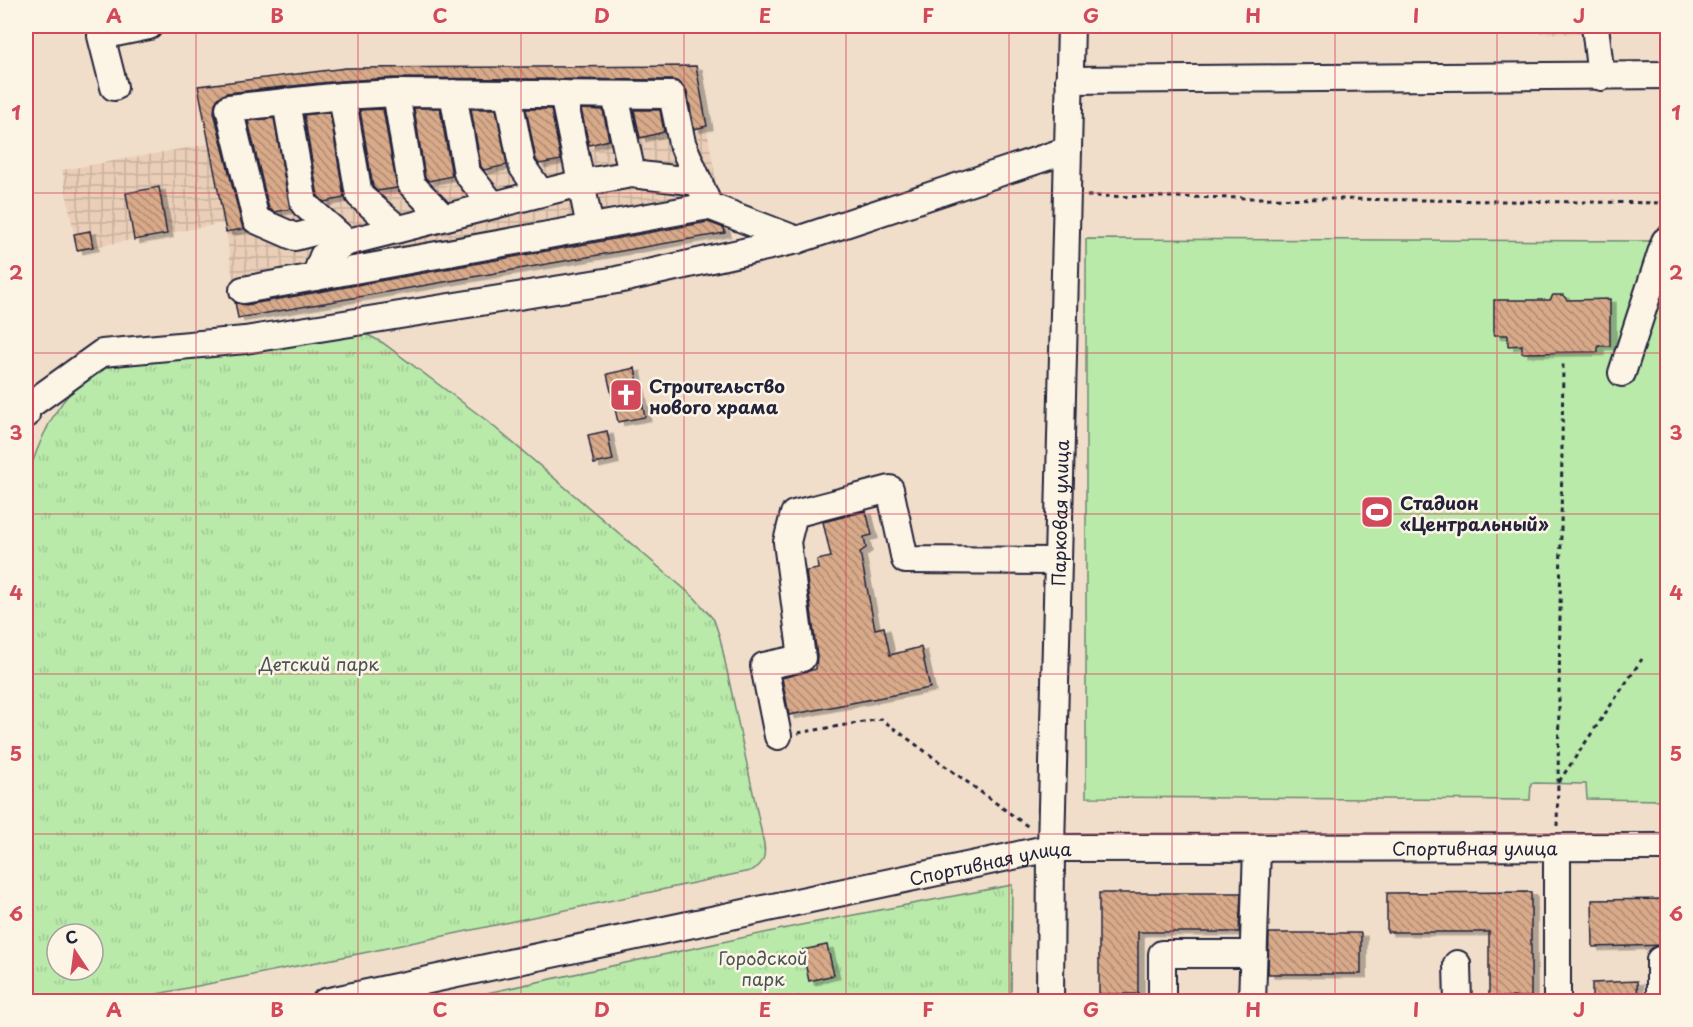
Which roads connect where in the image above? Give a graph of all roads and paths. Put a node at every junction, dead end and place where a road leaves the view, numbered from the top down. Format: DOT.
graph roads {
  1 [pos="148,26"];
  2 [pos="1071,26"];
  3 [pos="1595,26"];
  4 [pos="1668,75"];
  5 [pos="1600,77"];
  6 [pos="1069,81"];
  7 [pos="114,87"];
  8 [pos="396,93"];
  9 [pos="453,93"];
  10 [pos="508,94"];
  11 [pos="563,94"];
  12 [pos="615,94"];
  13 [pos="342,96"];
  14 [pos="286,102"];
  15 [pos="1068,150"];
  16 [pos="632,174"];
  17 [pos="699,182"];
  18 [pos="581,183"];
  19 [pos="540,192"];
  20 [pos="1065,196"];
  21 [pos="1668,203"];
  22 [pos="492,204"];
  23 [pos="709,206"];
  24 [pos="443,217"];
  25 [pos="590,227"];
  26 [pos="398,229"];
  27 [pos="339,235"];
  28 [pos="1668,239"];
  29 [pos="797,240"];
  30 [pos="315,277"];
  31 [pos="243,290"];
  32 [pos="1563,363"];
  33 [pos="1622,372"];
  34 [pos="26,410"];
  35 [pos="1058,561"];
  36 [pos="1642,659"];
  37 [pos="778,736"];
  38 [pos="1558,783"];
  39 [pos="1668,847"];
  40 [pos="1051,848"];
  41 [pos="1257,848"];
  42 [pos="1557,848"];
  43 [pos="1254,954"];
  44 [pos="1668,960"];
  45 [pos="1457,964"];
  46 [pos="325,1002"];
  47 [pos="1050,1002"];
  48 [pos="1161,1002"];
  49 [pos="1252,1002"];
  50 [pos="1458,1002"];
  51 [pos="1557,1002"];
  52 [pos="1660,1002"];
  1 -- 7 [label="street"];
  2 -- 6 [label="street, Парковая улица"];
  3 -- 5 [label="street"];
  4 -- 5 [label="street"];
  5 -- 6 [label="street"];
  6 -- 15 [label="street, Парковая улица"];
  8 -- 9 [label="street"];
  8 -- 13 [label="street"];
  8 -- 24 [label="street"];
  9 -- 10 [label="street"];
  9 -- 22 [label="street"];
  10 -- 11 [label="street"];
  10 -- 19 [label="street"];
  11 -- 12 [label="street"];
  11 -- 18 [label="street"];
  12 -- 16 [label="street"];
  12 -- 17 [label="street"];
  13 -- 14 [label="street"];
  13 -- 26 [label="street"];
  14 -- 27 [label="street"];
  14 -- 27 [label="street"];
  15 -- 20 [label="street, Парковая улица"];
  15 -- 29 [label="street"];
  16 -- 17 [label="street"];
  16 -- 18 [label="street"];
  17 -- 23 [label="street"];
  18 -- 19 [label="street"];
  18 -- 25 [label="street"];
  19 -- 22 [label="street"];
  20 -- 21 [label="path"];
  20 -- 35 [label="street, Парковая улица"];
  22 -- 24 [label="street"];
  23 -- 25 [label="street"];
  23 -- 29 [label="street"];
  24 -- 26 [label="street"];
  25 -- 30 [label="street"];
  26 -- 27 [label="street"];
  27 -- 30 [label="street"];
  28 -- 33 [label="street"];
  29 -- 34 [label="street"];
  30 -- 31 [label="street"];
  32 -- 38 [label="path"];
  35 -- 37 [label="street"];
  35 -- 40 [label="street, Парковая улица"];
  36 -- 38 [label="path"];
  37 -- 40 [label="path"];
  38 -- 42 [label="path"];
  39 -- 42 [label="street, Спортивная улица"];
  40 -- 41 [label="street, Спортивная улица"];
  40 -- 46 [label="street, Спортивная улица"];
  40 -- 47 [label="street, Парковая улица"];
  41 -- 42 [label="street, Спортивная улица"];
  41 -- 43 [label="street"];
  42 -- 51 [label="street"];
  43 -- 48 [label="street"];
  43 -- 49 [label="street"];
  44 -- 52 [label="street"];
  45 -- 50 [label="street"];
}
